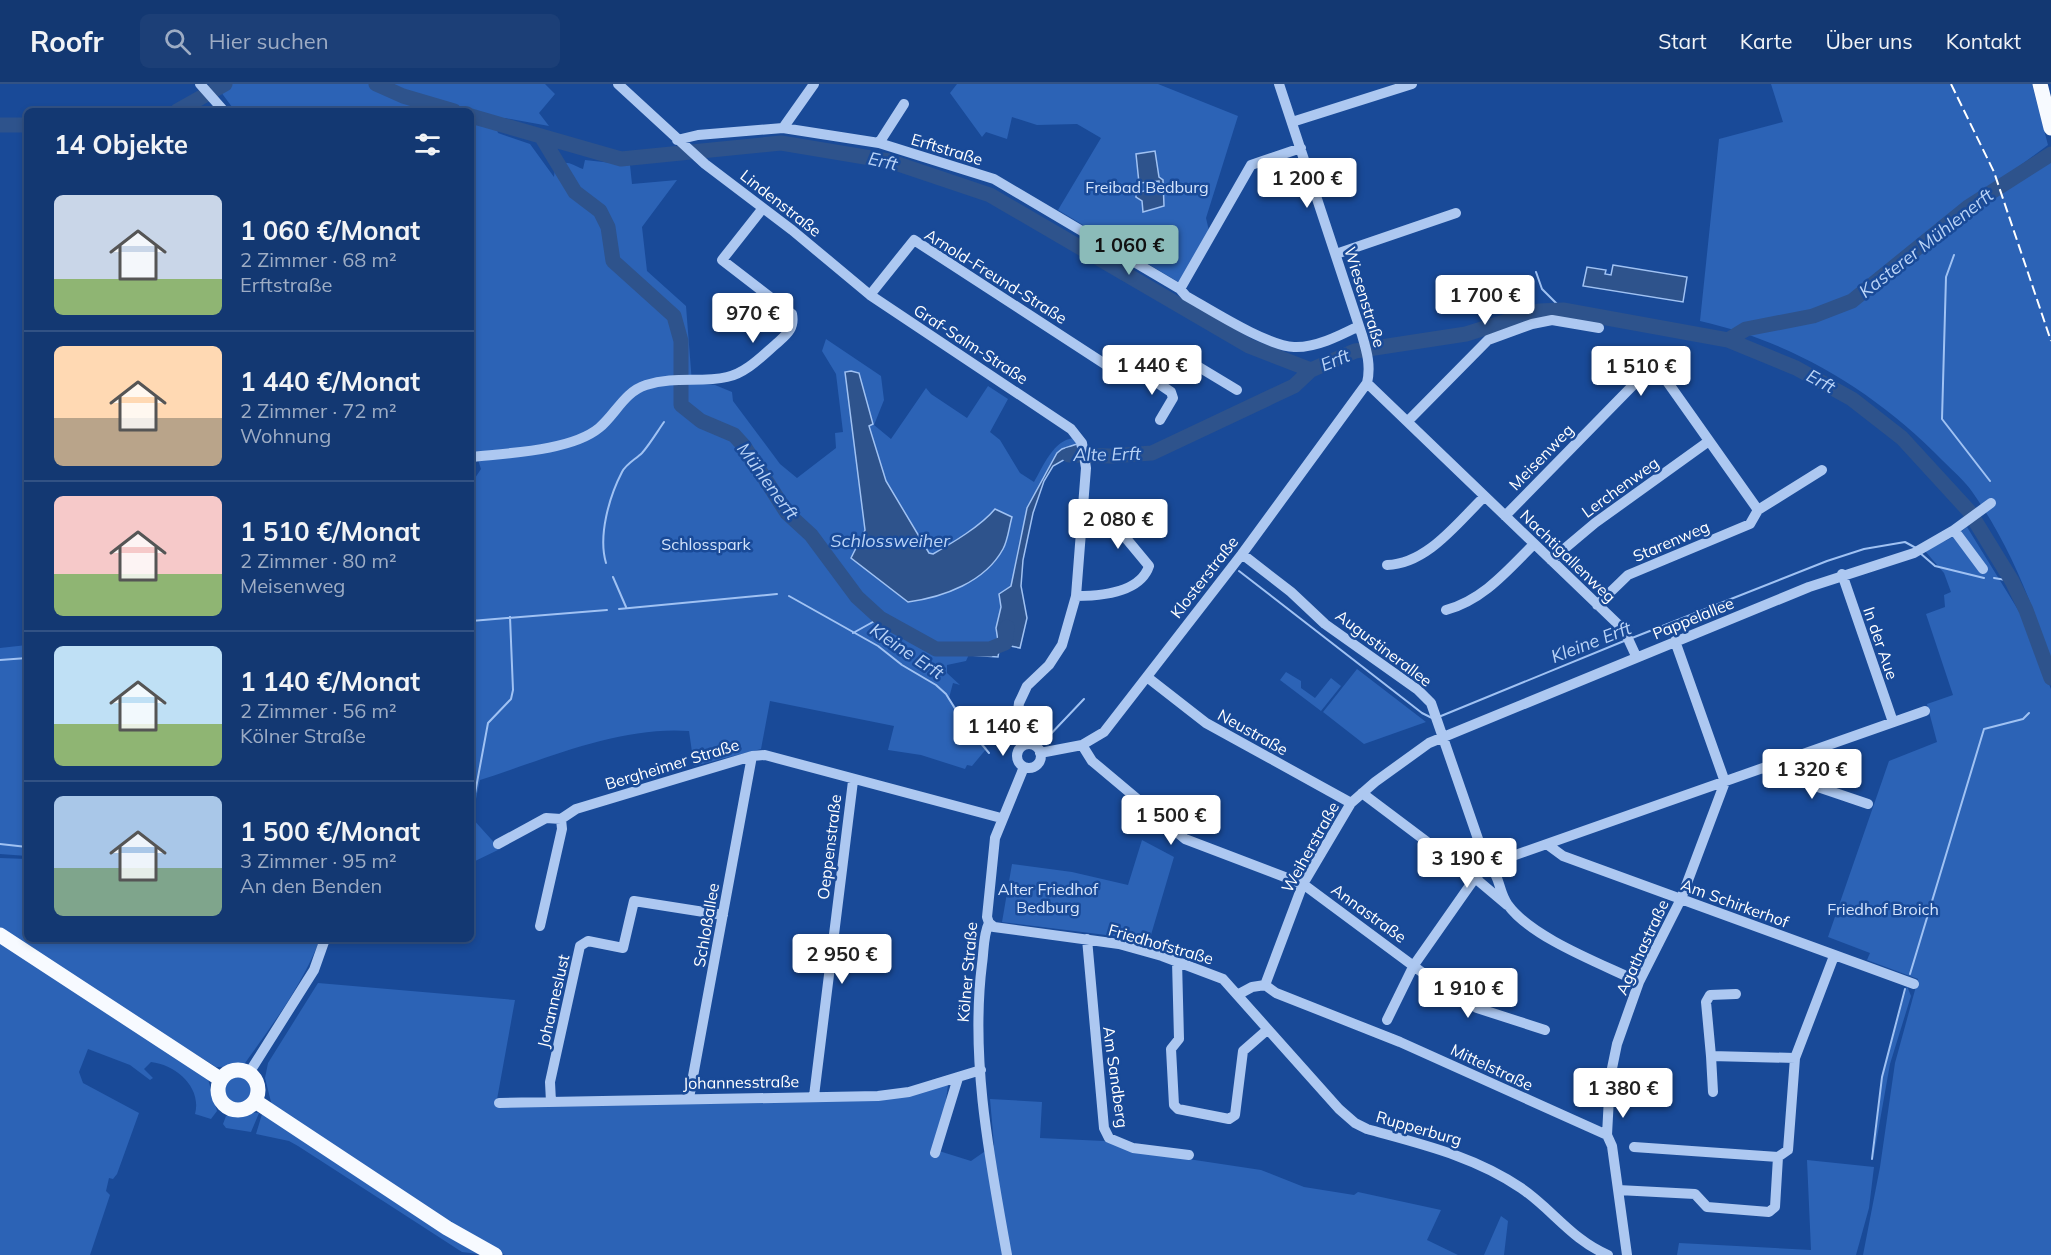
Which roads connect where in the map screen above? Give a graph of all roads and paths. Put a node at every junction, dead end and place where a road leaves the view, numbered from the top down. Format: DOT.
graph roads {
  1 [pos="200,84"];
  2 [pos="618,84"];
  3 [pos="814,84"];
  4 [pos="1279,84"];
  5 [pos="1413,84"];
  6 [pos="2040,84"];
  7 [pos="904,104"];
  8 [pos="221,108"];
  9 [pos="1292,122"];
  10 [pos="783,128"];
  11 [pos="2051,128"];
  12 [pos="679,142"];
  13 [pos="879,144"];
  14 [pos="1301,148"];
  15 [pos="763,208"];
  16 [pos="1456,213"];
  17 [pos="1336,254"];
  18 [pos="836,267"];
  19 [pos="1180,289"];
  20 [pos="870,295"];
  21 [pos="1599,328"];
  22 [pos="1361,330"];
  23 [pos="1156,381"];
  24 [pos="1367,383"];
  25 [pos="1237,390"];
  26 [pos="1160,420"];
  27 [pos="1408,421"];
  28 [pos="1709,441"];
  29 [pos="474,457"];
  30 [pos="1822,470"];
  31 [pos="1484,496"];
  32 [pos="1991,503"];
  33 [pos="1758,510"];
  34 [pos="1505,516"];
  35 [pos="1110,519"];
  36 [pos="1954,530"];
  37 [pos="1534,544"];
  38 [pos="1239,557"];
  39 [pos="1551,560"];
  40 [pos="1387,565"];
  41 [pos="1983,568"];
  42 [pos="1842,574"];
  43 [pos="1076,596"];
  44 [pos="1597,605"];
  45 [pos="1446,610"];
  46 [pos="1675,641"];
  47 [pos="1636,656"];
  48 [pos="1147,677"];
  49 [pos="1924,711"];
  50 [pos="1893,722"];
  51 [pos="1442,735"];
  52 [pos="1082,745"];
  53 [pos="1023,746"];
  54 [pos="1040,753"];
  55 [pos="752,756"];
  56 [pos="1024,767"];
  57 [pos="1765,769"];
  58 [pos="853,781"];
  59 [pos="1725,782"];
  60 [pos="1362,794"];
  61 [pos="1351,803"];
  62 [pos="1868,804"];
  63 [pos="1001,818"];
  64 [pos="561,819"];
  65 [pos="498,844"];
  66 [pos="1548,845"];
  67 [pos="1487,865"];
  68 [pos="1476,878"];
  69 [pos="1303,884"];
  70 [pos="1681,899"];
  71 [pos="1507,905"];
  72 [pos="723,915"];
  73 [pos="989,923"];
  74 [pos="540,926"];
  75 [pos="0,935"];
  76 [pos="1088,939"];
  77 [pos="324,942"];
  78 [pos="1834,956"];
  79 [pos="1177,961"];
  80 [pos="1414,964"];
  81 [pos="1639,982"];
  82 [pos="1914,984"];
  83 [pos="1265,985"];
  84 [pos="1239,994"];
  85 [pos="1736,994"];
  86 [pos="1387,1020"];
  87 [pos="1267,1030"];
  88 [pos="1545,1030"];
  89 [pos="1711,1056"];
  90 [pos="1795,1058"];
  91 [pos="981,1070"];
  92 [pos="249,1073"];
  93 [pos="958,1078"];
  94 [pos="220,1079"];
  95 [pos="1713,1092"];
  96 [pos="814,1096"];
  97 [pos="689,1098"];
  98 [pos="255,1101"];
  99 [pos="551,1102"];
  100 [pos="499,1103"];
  101 [pos="1607,1135"];
  102 [pos="1634,1146"];
  103 [pos="935,1153"];
  104 [pos="1189,1155"];
  105 [pos="1779,1157"];
  106 [pos="1618,1190"];
  107 [pos="495,1255"];
  108 [pos="1007,1255"];
  109 [pos="1608,1255"];
  110 [pos="1627,1255"];
  1 -- 8 [label="street"];
  2 -- 12 [label="street"];
  3 -- 10 [label="street"];
  4 -- 9 [label="street, Wiesenstraße"];
  5 -- 9 [label="street"];
  6 -- 11 [label="main road"];
  7 -- 13 [label="street"];
  9 -- 14 [label="street, Wiesenstraße"];
  10 -- 12 [label="street, Erftstraße"];
  10 -- 13 [label="street, Erftstraße"];
  12 -- 15 [label="street, Lindenstraße"];
  13 -- 19 [label="street, Erftstraße"];
  14 -- 17 [label="street, Wiesenstraße"];
  14 -- 19 [label="street"];
  15 -- 18 [label="street, Lindenstraße"];
  15 -- 29 [label="street"];
  16 -- 17 [label="street"];
  17 -- 22 [label="street, Wiesenstraße"];
  18 -- 20 [label="street, Graf-Salm-Straße"];
  19 -- 22 [label="street, Erftstraße"];
  20 -- 23 [label="street, Arnold-Freund-Straße"];
  20 -- 43 [label="street, Graf-Salm-Straße"];
  21 -- 27 [label="street"];
  22 -- 24 [label="street, Wiesenstraße"];
  23 -- 25 [label="street"];
  23 -- 26 [label="street"];
  24 -- 27 [label="street, Nachtigallenweg"];
  24 -- 38 [label="street, Klosterstraße"];
  27 -- 31 [label="street, Nachtigallenweg"];
  28 -- 33 [label="street, Meisenweg"];
  28 -- 34 [label="street, Meisenweg"];
  28 -- 39 [label="street, Lerchenweg"];
  30 -- 33 [label="street, Starenweg"];
  31 -- 34 [label="street, Nachtigallenweg"];
  31 -- 40 [label="street"];
  32 -- 36 [label="street, Pappelallee"];
  33 -- 44 [label="street, Starenweg"];
  34 -- 37 [label="street, Nachtigallenweg"];
  35 -- 43 [label="street"];
  36 -- 41 [label="street"];
  36 -- 42 [label="street, Pappelallee"];
  37 -- 39 [label="street, Nachtigallenweg"];
  37 -- 45 [label="street"];
  38 -- 48 [label="street, Klosterstraße"];
  38 -- 51 [label="street, Augustinerallee"];
  39 -- 44 [label="street, Nachtigallenweg"];
  42 -- 46 [label="street, Pappelallee"];
  42 -- 50 [label="street, In der Aue"];
  43 -- 53 [label="street"];
  44 -- 47 [label="street, Nachtigallenweg"];
  46 -- 47 [label="street, Pappelallee"];
  46 -- 59 [label="street"];
  47 -- 51 [label="street, Pappelallee"];
  48 -- 52 [label="street, Klosterstraße"];
  48 -- 61 [label="street, Neustraße"];
  49 -- 50 [label="street"];
  50 -- 57 [label="street"];
  51 -- 60 [label="street, Weiherstraße"];
  51 -- 67 [label="street, Augustinerallee"];
  52 -- 54 [label="street, Klosterstraße"];
  52 -- 69 [label="street, Annastraße"];
  53 -- 54 [label="street"];
  53 -- 56 [label="street"];
  54 -- 56 [label="street"];
  55 -- 58 [label="street, Bergheimer Straße"];
  55 -- 64 [label="street, Bergheimer Straße"];
  55 -- 72 [label="street, Schloßallee"];
  56 -- 63 [label="street, Kölner Straße"];
  57 -- 59 [label="street"];
  57 -- 62 [label="street"];
  58 -- 63 [label="street, Bergheimer Straße"];
  58 -- 96 [label="street, Oeppenstraße"];
  59 -- 66 [label="street"];
  59 -- 70 [label="street, Agathastraße"];
  60 -- 61 [label="street, Weiherstraße"];
  60 -- 68 [label="street"];
  61 -- 69 [label="street, Weiherstraße"];
  63 -- 73 [label="street, Kölner Straße"];
  64 -- 65 [label="street, Bergheimer Straße"];
  64 -- 74 [label="street"];
  66 -- 67 [label="street"];
  66 -- 70 [label="street, Am Schirkerhof"];
  67 -- 68 [label="street"];
  67 -- 71 [label="street, Augustinerallee"];
  68 -- 71 [label="street"];
  68 -- 80 [label="street"];
  69 -- 80 [label="street, Annastraße"];
  69 -- 83 [label="street, Weiherstraße"];
  70 -- 78 [label="street, Am Schirkerhof"];
  70 -- 81 [label="street, Agathastraße"];
  71 -- 81 [label="street"];
  72 -- 97 [label="street, Schloßallee"];
  72 -- 99 [label="street, Johanneslust"];
  73 -- 76 [label="street, Friedhofstraße"];
  73 -- 91 [label="street, Kölner Straße"];
  75 -- 94 [label="main road"];
  76 -- 79 [label="street, Friedhofstraße"];
  76 -- 104 [label="street, Am Sandberg"];
  77 -- 92 [label="street"];
  78 -- 82 [label="street, Am Schirkerhof"];
  78 -- 90 [label="street"];
  79 -- 84 [label="street, Friedhofstraße"];
  79 -- 87 [label="street"];
  80 -- 86 [label="street"];
  80 -- 88 [label="street, Annastraße"];
  81 -- 101 [label="street, Agathastraße"];
  83 -- 84 [label="street"];
  83 -- 101 [label="street, Mittelstraße"];
  84 -- 87 [label="street, Friedhofstraße"];
  85 -- 89 [label="street"];
  87 -- 109 [label="street, Rupperburg"];
  89 -- 90 [label="street"];
  89 -- 95 [label="street"];
  90 -- 105 [label="street"];
  91 -- 93 [label="street, Johannesstraße"];
  91 -- 108 [label="street, Kölner Straße"];
  92 -- 94 [label="main road"];
  92 -- 98 [label="main road"];
  93 -- 96 [label="street, Johannesstraße"];
  93 -- 103 [label="street"];
  94 -- 98 [label="main road"];
  96 -- 97 [label="street, Johannesstraße"];
  97 -- 99 [label="street, Johannesstraße"];
  98 -- 107 [label="main road"];
  99 -- 100 [label="street, Johannesstraße"];
  101 -- 106 [label="street, Agathastraße"];
  102 -- 105 [label="street"];
  105 -- 106 [label="street"];
  106 -- 110 [label="street, Agathastraße"];
}
